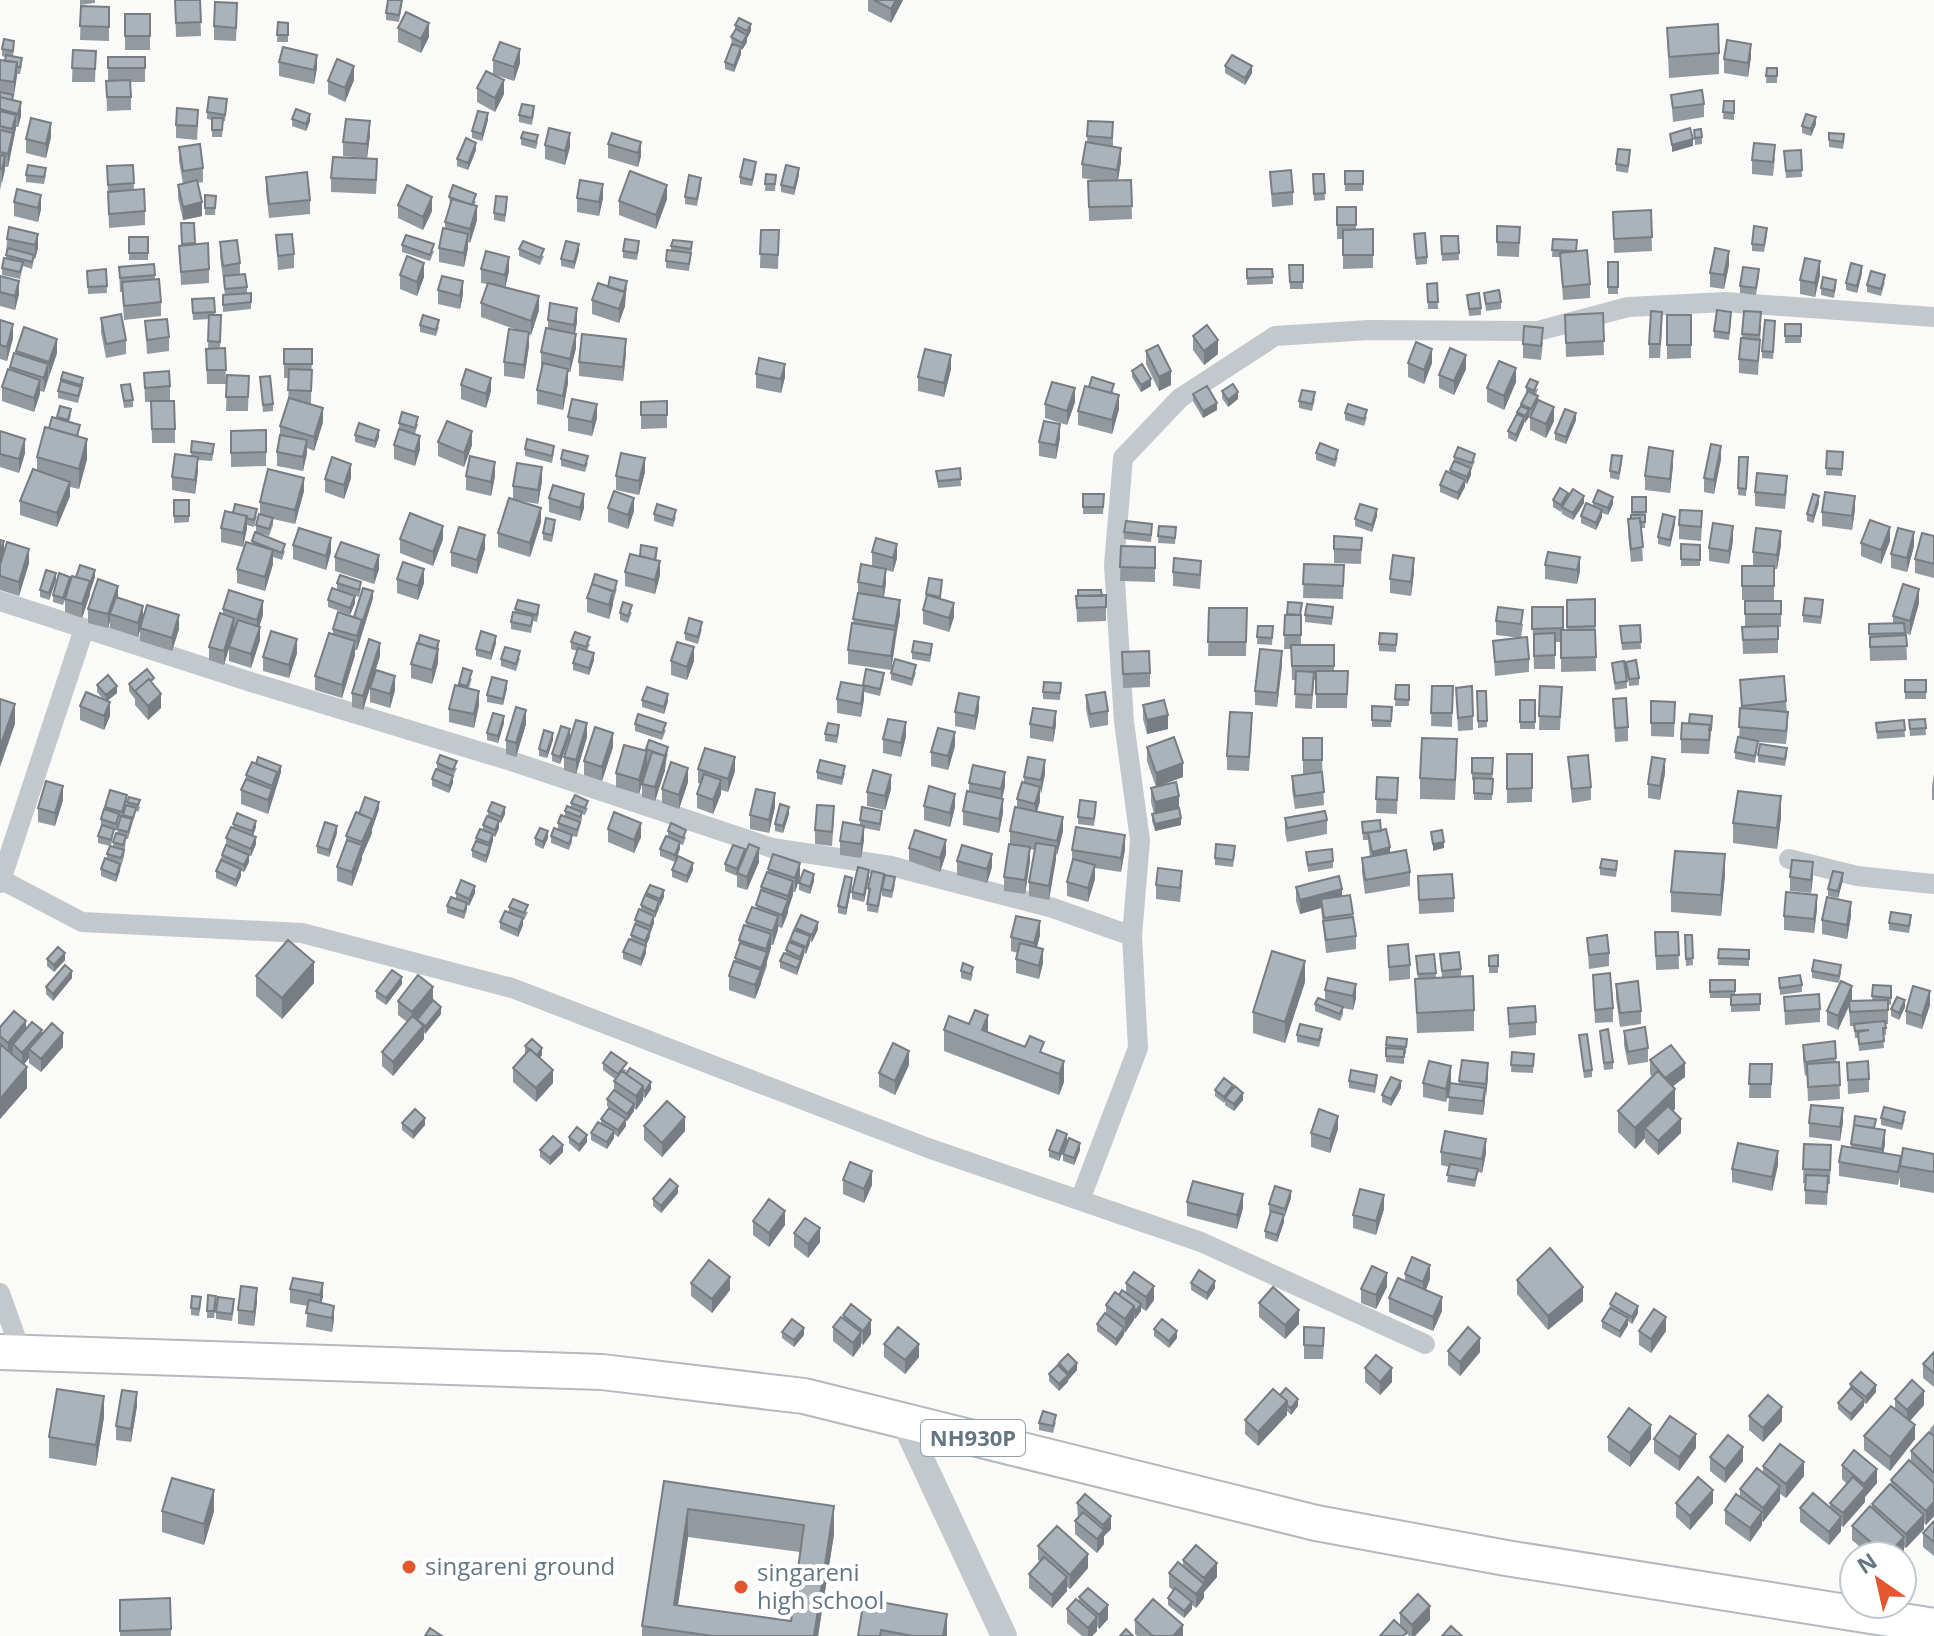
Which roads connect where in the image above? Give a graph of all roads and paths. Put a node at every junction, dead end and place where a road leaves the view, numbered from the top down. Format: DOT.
graph roads {
  1 [pos="1934,317"];
  2 [pos="0,601"];
  3 [pos="84,629"];
  4 [pos="1789,859"];
  5 [pos="1,882"];
  6 [pos="1934,884"];
  7 [pos="1132,936"];
  8 [pos="1080,1200"];
  9 [pos="0,1293"];
  10 [pos="1425,1344"];
  11 [pos="10,1352"];
  12 [pos="903,1420"];
  13 [pos="1934,1626"];
  14 [pos="1004,1636"];
  1 -- 7 [label="street"];
  2 -- 3 [label="street"];
  3 -- 5 [label="street"];
  3 -- 7 [label="street"];
  4 -- 6 [label="street"];
  5 -- 8 [label="street"];
  7 -- 8 [label="street"];
  8 -- 10 [label="street"];
  9 -- 11 [label="street"];
  11 -- 12 [label="highway, NH930P"];
  12 -- 13 [label="highway, NH930P"];
  12 -- 14 [label="street"];
}
